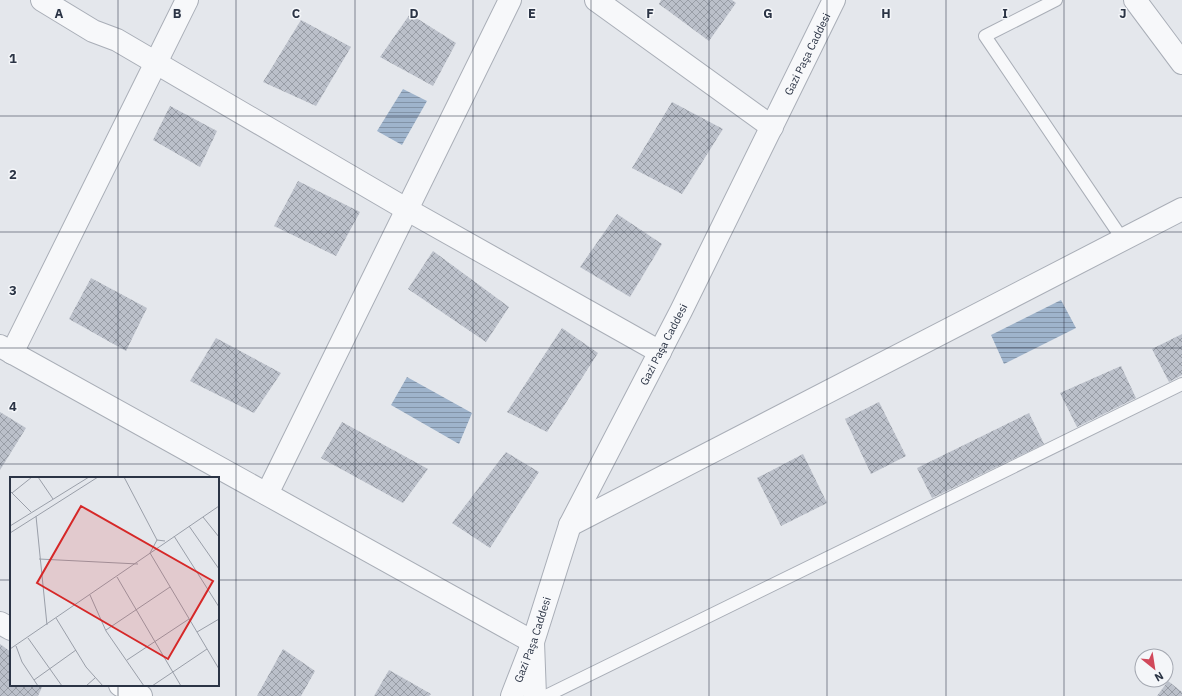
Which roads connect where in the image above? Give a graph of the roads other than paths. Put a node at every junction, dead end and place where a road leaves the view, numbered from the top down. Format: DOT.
graph roads {
  1 [pos="42,0"];
  2 [pos="187,0"];
  3 [pos="510,0"];
  4 [pos="596,0"];
  5 [pos="834,0"];
  6 [pos="1056,0"];
  7 [pos="1135,0"];
  8 [pos="156,63"];
  9 [pos="1182,63"];
  10 [pos="772,127"];
  11 [pos="406,209"];
  12 [pos="1182,210"];
  13 [pos="1123,240"];
  14 [pos="6,349"];
  15 [pos="660,352"];
  16 [pos="1182,384"];
  17 [pos="267,494"];
  18 [pos="570,525"];
  19 [pos="0,623"];
  20 [pos="10,628"];
  21 [pos="534,642"];
  22 [pos="122,686"];
  23 [pos="141,696"];
  24 [pos="512,696"];
  25 [pos="536,696"];
  26 [pos="546,696"];
  1 -- 8 [label="street"];
  2 -- 8 [label="street"];
  3 -- 11 [label="street"];
  4 -- 10 [label="street"];
  5 -- 10 [label="street, Gazi Paşa Caddesi"];
  6 -- 13 [label="lane"];
  7 -- 9 [label="street"];
  8 -- 11 [label="street"];
  8 -- 14 [label="street"];
  10 -- 15 [label="street, Gazi Paşa Caddesi"];
  11 -- 15 [label="street"];
  11 -- 17 [label="street"];
  12 -- 13 [label="street"];
  13 -- 18 [label="street"];
  14 -- 17 [label="street"];
  15 -- 18 [label="street, Gazi Paşa Caddesi"];
  16 -- 26 [label="lane"];
  17 -- 21 [label="street"];
  18 -- 21 [label="street, Gazi Paşa Caddesi"];
  19 -- 20 [label="street"];
  21 -- 24 [label="street, Gazi Paşa Caddesi"];
  21 -- 25 [label="street"];
  22 -- 23 [label="street"];
}
